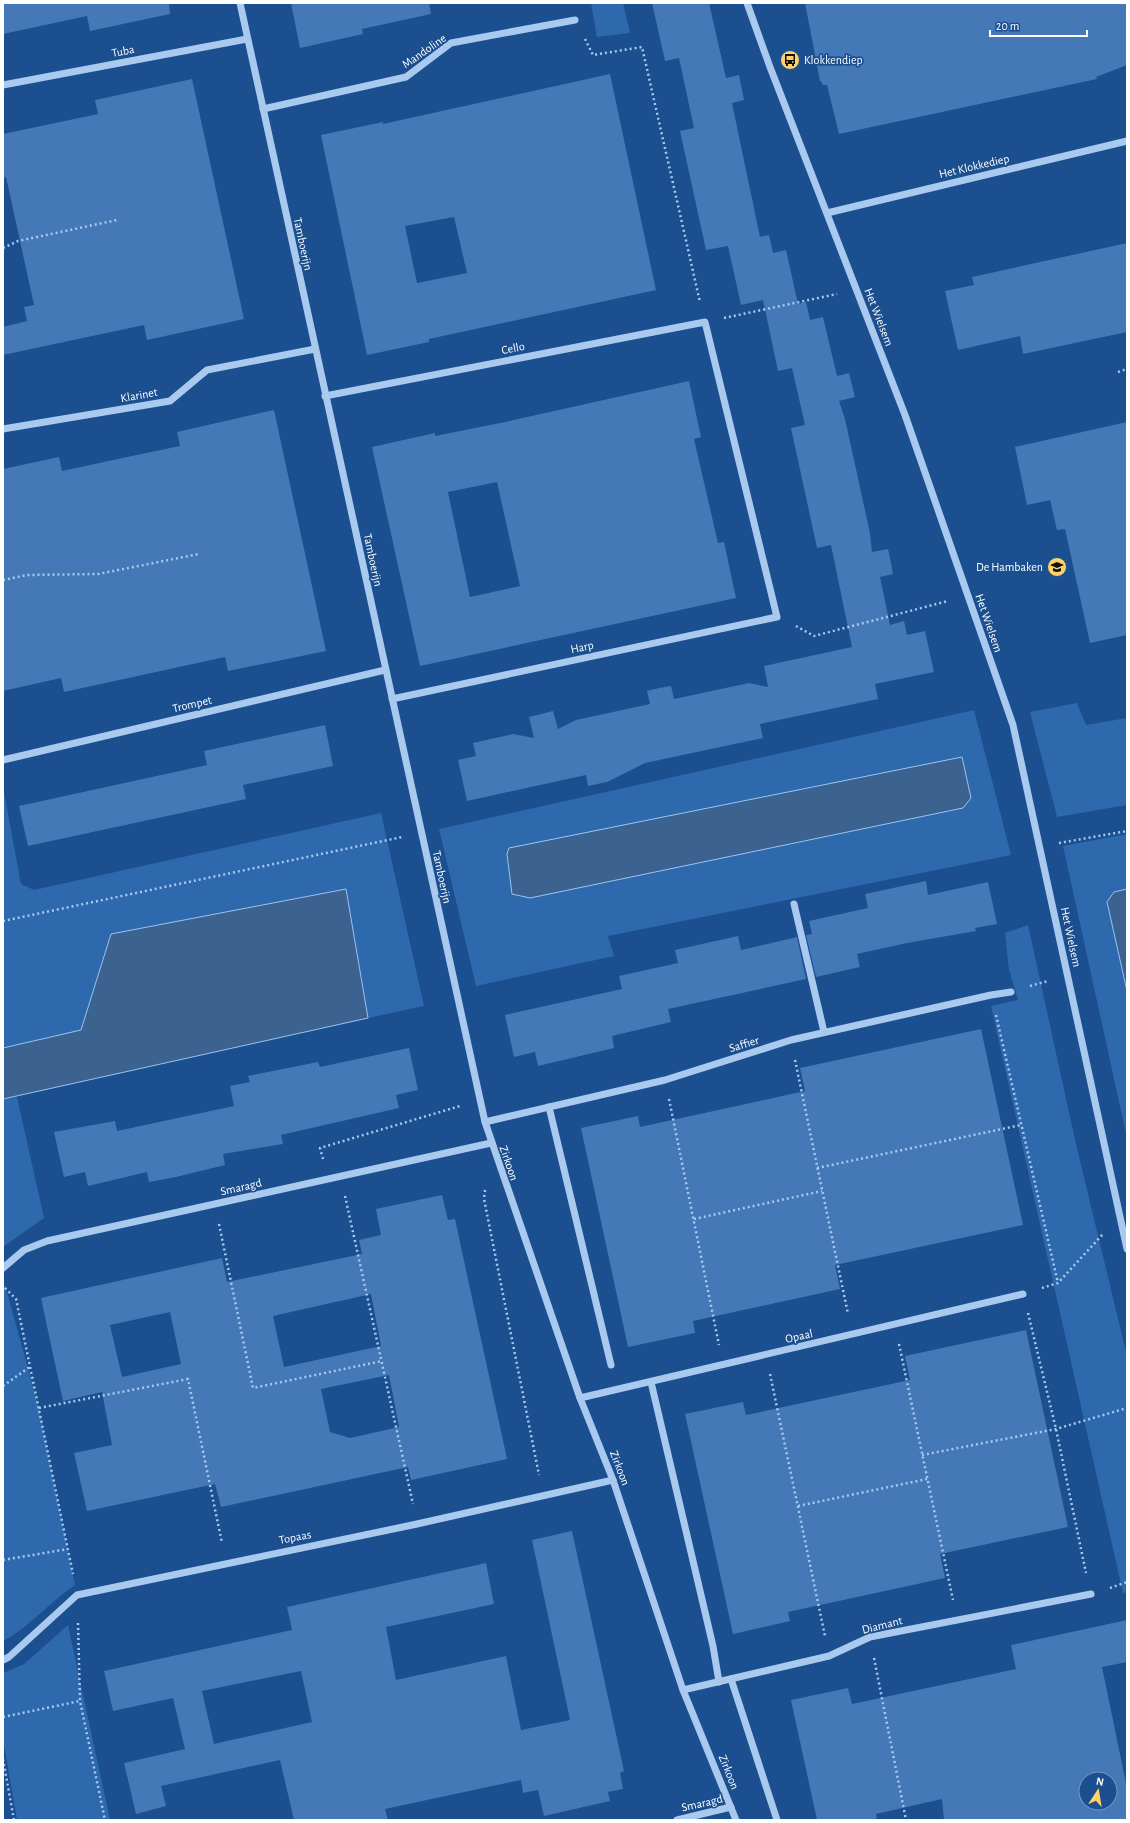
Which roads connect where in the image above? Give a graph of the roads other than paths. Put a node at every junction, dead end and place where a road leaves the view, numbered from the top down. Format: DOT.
graph roads {
  1 [pos="240,3"];
  2 [pos="747,3"];
  3 [pos="575,20"];
  4 [pos="247,39"];
  5 [pos="3,85"];
  6 [pos="263,109"];
  7 [pos="1127,141"];
  8 [pos="827,213"];
  9 [pos="315,349"];
  10 [pos="325,396"];
  11 [pos="3,429"];
  12 [pos="778,617"];
  13 [pos="385,670"];
  14 [pos="392,699"];
  15 [pos="3,760"];
  16 [pos="794,904"];
  17 [pos="1011,992"];
  18 [pos="824,1032"];
  19 [pos="549,1108"];
  20 [pos="484,1122"];
  21 [pos="491,1143"];
  22 [pos="1127,1249"];
  23 [pos="3,1268"];
  24 [pos="1023,1294"];
  25 [pos="611,1365"];
  26 [pos="651,1382"];
  27 [pos="580,1398"];
  28 [pos="614,1480"];
  29 [pos="1091,1594"];
  30 [pos="3,1660"];
  31 [pos="731,1679"];
  32 [pos="719,1682"];
  33 [pos="683,1690"];
  34 [pos="731,1807"];
  35 [pos="678,1820"];
  36 [pos="736,1820"];
  37 [pos="777,1820"];
  1 -- 4 [label="street, Tamboerijn"];
  2 -- 8 [label="street, Het Wielsem"];
  3 -- 6 [label="street, Mandoline"];
  4 -- 5 [label="street, Tuba"];
  4 -- 6 [label="street, Tamboerijn"];
  6 -- 9 [label="street, Tamboerijn"];
  7 -- 8 [label="street, Het Klokkediep"];
  8 -- 22 [label="street, Het Wielsem"];
  9 -- 10 [label="street, Tamboerijn"];
  9 -- 11 [label="street, Klarinet"];
  10 -- 12 [label="street, Cello"];
  10 -- 13 [label="street, Tamboerijn"];
  12 -- 14 [label="street, Harp"];
  13 -- 14 [label="street, Tamboerijn"];
  13 -- 15 [label="street, Trompet"];
  14 -- 20 [label="street, Tamboerijn"];
  16 -- 18 [label="street"];
  17 -- 18 [label="street, Saffier"];
  18 -- 19 [label="street, Saffier"];
  19 -- 20 [label="street, Saffier"];
  19 -- 25 [label="street"];
  20 -- 21 [label="street, Zirkoon"];
  21 -- 23 [label="street, Smaragd"];
  21 -- 27 [label="street, Zirkoon"];
  24 -- 26 [label="street, Opaal"];
  26 -- 27 [label="street, Opaal"];
  26 -- 32 [label="street"];
  27 -- 28 [label="street, Zirkoon"];
  28 -- 30 [label="street, Topaas"];
  28 -- 33 [label="street, Zirkoon"];
  29 -- 31 [label="street, Diamant"];
  31 -- 32 [label="street, Diamant"];
  31 -- 37 [label="street"];
  32 -- 33 [label="street, Diamant"];
  33 -- 34 [label="street, Zirkoon"];
  34 -- 35 [label="street, Smaragd"];
  34 -- 36 [label="street, Zirkoon"];
}
